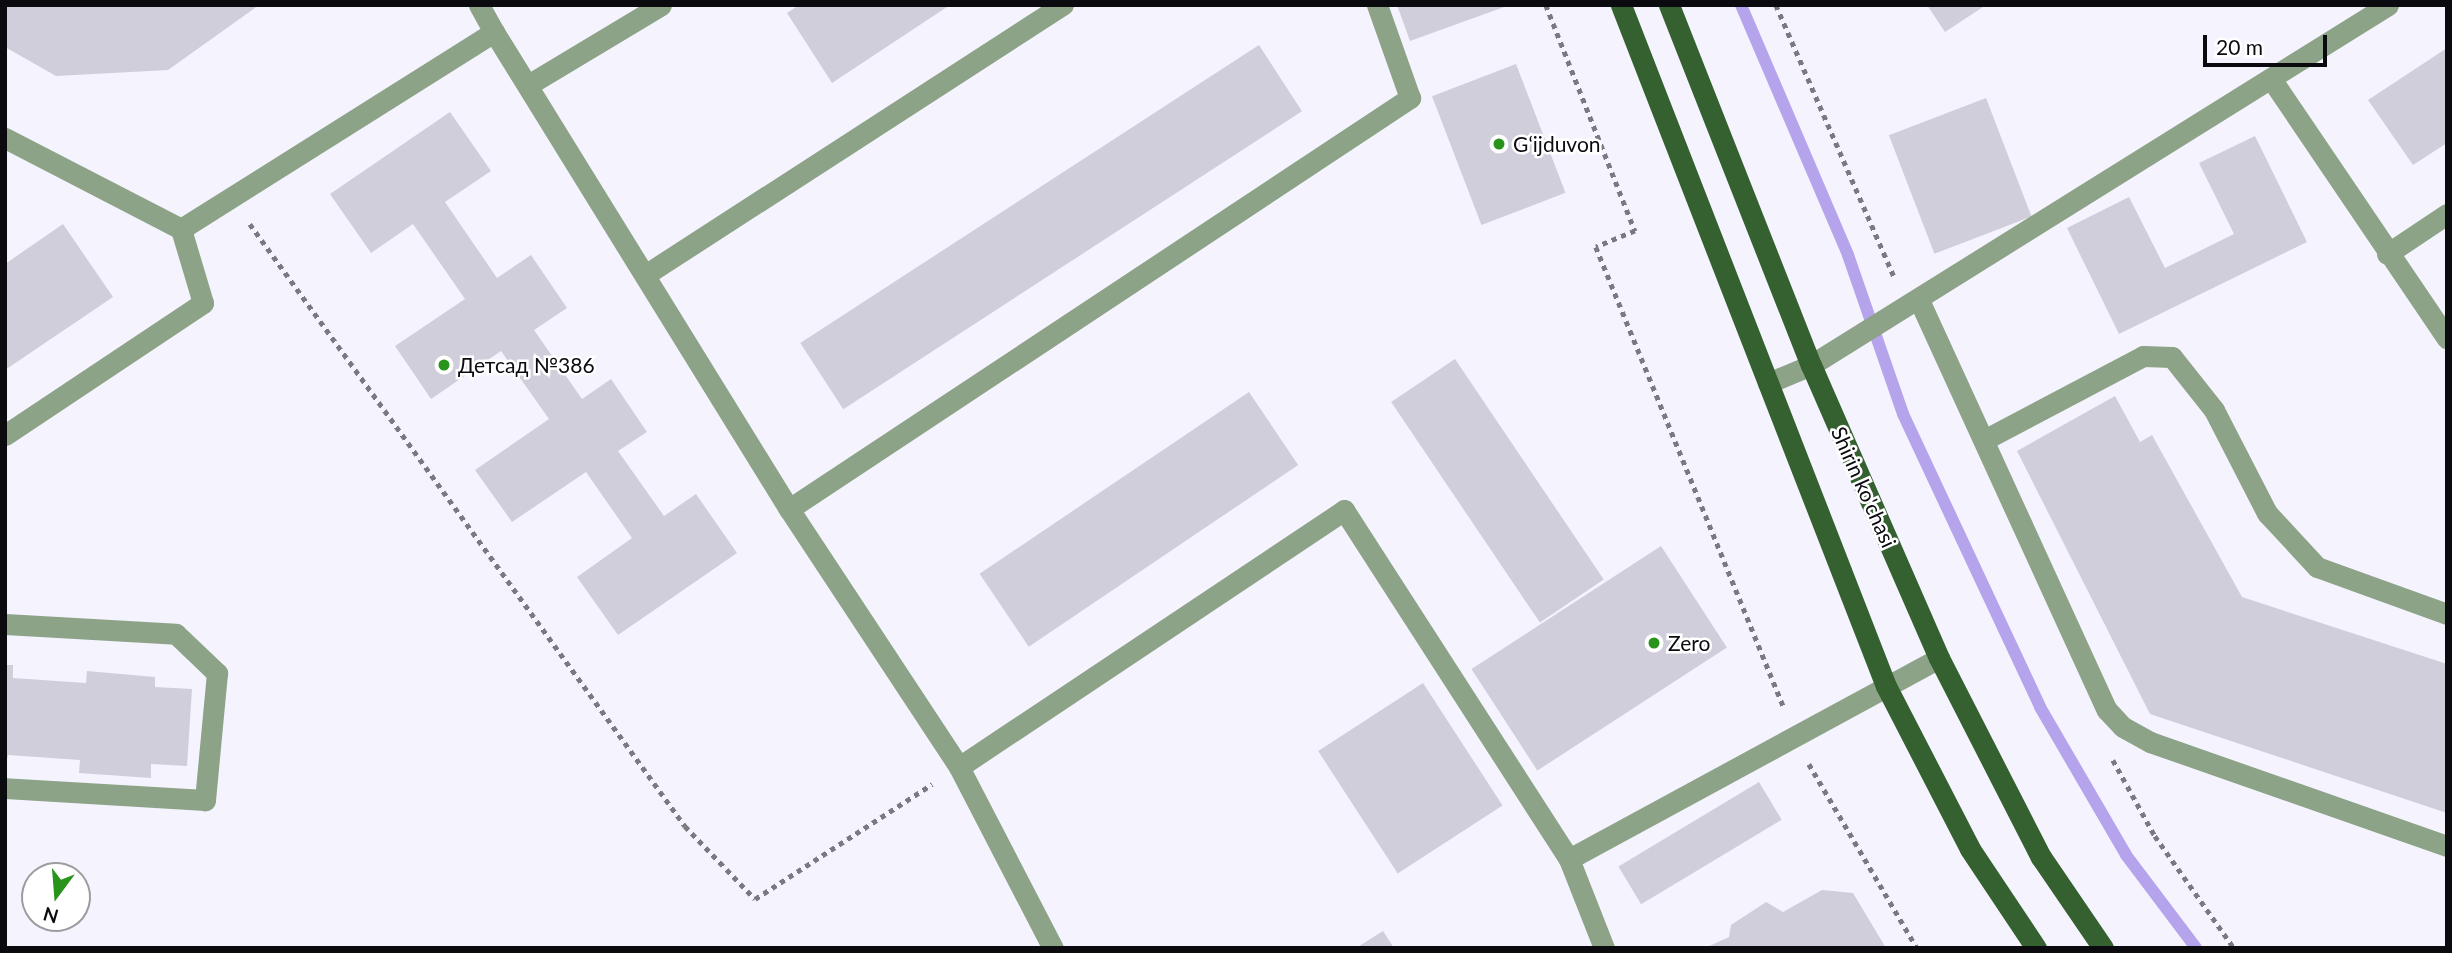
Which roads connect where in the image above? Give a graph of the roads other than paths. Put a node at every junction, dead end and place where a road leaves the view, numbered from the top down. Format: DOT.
graph roads {
  1 [pos="479,5"];
  2 [pos="661,5"];
  3 [pos="1063,5"];
  4 [pos="1377,5"];
  5 [pos="1621,5"];
  6 [pos="1669,5"];
  7 [pos="2388,5"];
  8 [pos="494,32"];
  9 [pos="2272,80"];
  10 [pos="528,85"];
  11 [pos="5,138"];
  12 [pos="2447,214"];
  13 [pos="181,229"];
  14 [pos="2387,254"];
  15 [pos="645,275"];
  16 [pos="1919,300"];
  17 [pos="2447,338"];
  18 [pos="1811,366"];
  19 [pos="1768,383"];
  20 [pos="5,435"];
  21 [pos="1984,440"];
  22 [pos="789,509"];
  23 [pos="2447,614"];
  24 [pos="5,624"];
  25 [pos="1939,658"];
  26 [pos="1886,686"];
  27 [pos="959,766"];
  28 [pos="5,788"];
  29 [pos="2447,846"];
  30 [pos="1569,859"];
  31 [pos="1053,948"];
  32 [pos="1604,948"];
  33 [pos="2036,948"];
  34 [pos="2103,948"];
  1 -- 8 [label="lane"];
  2 -- 10 [label="lane"];
  3 -- 15 [label="lane"];
  4 -- 22 [label="lane"];
  5 -- 19 [label="main road"];
  6 -- 18 [label="main road, Shirin ko'chasi"];
  7 -- 9 [label="lane"];
  8 -- 10 [label="lane"];
  8 -- 13 [label="lane"];
  9 -- 14 [label="lane"];
  9 -- 16 [label="lane"];
  10 -- 15 [label="lane"];
  11 -- 13 [label="lane"];
  12 -- 14 [label="lane"];
  13 -- 20 [label="lane"];
  14 -- 17 [label="lane"];
  15 -- 22 [label="lane"];
  16 -- 18 [label="lane"];
  16 -- 21 [label="lane"];
  18 -- 19 [label="lane"];
  18 -- 25 [label="main road, Shirin ko'chasi"];
  19 -- 26 [label="main road"];
  21 -- 23 [label="lane"];
  21 -- 29 [label="lane"];
  22 -- 27 [label="lane"];
  24 -- 28 [label="lane"];
  25 -- 26 [label="lane"];
  25 -- 34 [label="main road, Shirin ko'chasi"];
  26 -- 30 [label="lane"];
  26 -- 33 [label="main road"];
  27 -- 30 [label="lane"];
  27 -- 31 [label="lane"];
  30 -- 32 [label="lane"];
}
